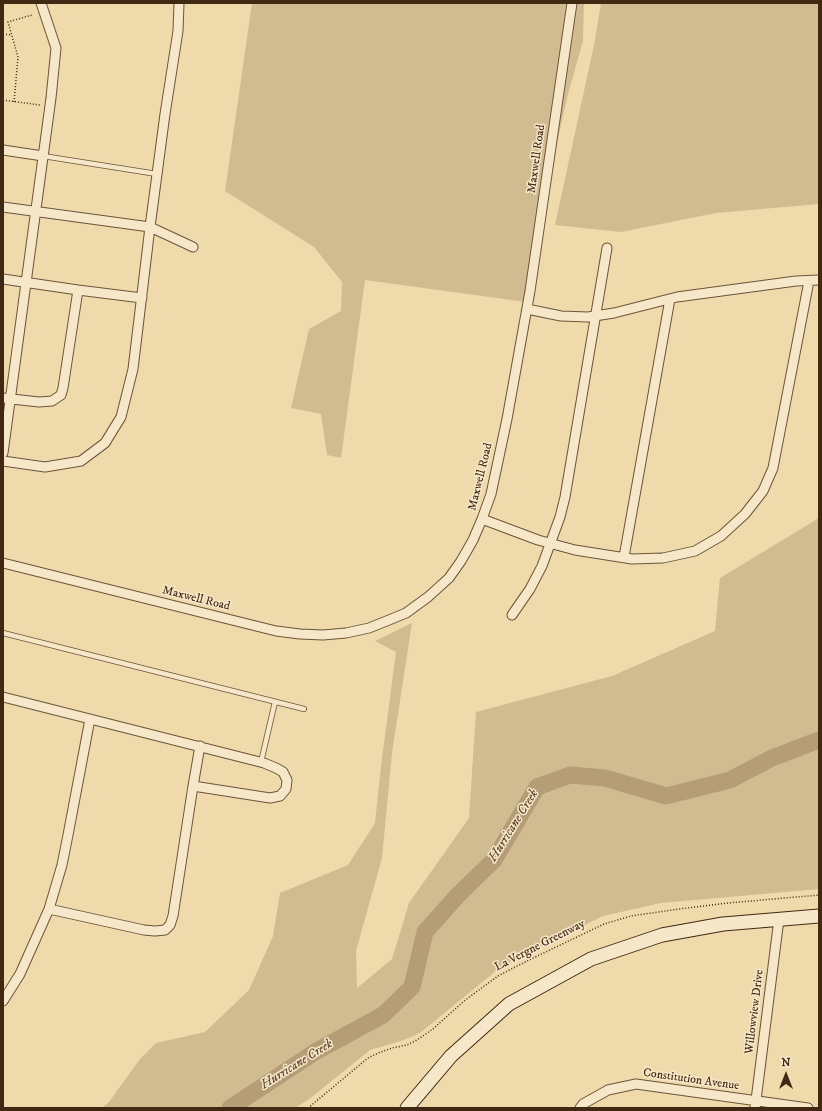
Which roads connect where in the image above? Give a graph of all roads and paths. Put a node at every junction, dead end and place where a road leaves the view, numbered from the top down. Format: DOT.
graph roads {
  1 [pos="41,3"];
  2 [pos="179,3"];
  3 [pos="572,3"];
  4 [pos="32,15"];
  5 [pos="3,34"];
  6 [pos="12,35"];
  7 [pos="3,100"];
  8 [pos="14,102"];
  9 [pos="40,106"];
  10 [pos="3,150"];
  11 [pos="43,156"];
  12 [pos="157,174"];
  13 [pos="3,207"];
  14 [pos="36,211"];
  15 [pos="150,227"];
  16 [pos="194,247"];
  17 [pos="607,248"];
  18 [pos="3,279"];
  19 [pos="819,280"];
  20 [pos="809,281"];
  21 [pos="26,282"];
  22 [pos="78,290"];
  23 [pos="142,298"];
  24 [pos="670,299"];
  25 [pos="527,309"];
  26 [pos="596,316"];
  27 [pos="7,399"];
  28 [pos="3,453"];
  29 [pos="3,461"];
  30 [pos="482,519"];
  31 [pos="551,543"];
  32 [pos="624,558"];
  33 [pos="3,564"];
  34 [pos="512,615"];
  35 [pos="3,633"];
  36 [pos="3,698"];
  37 [pos="275,702"];
  38 [pos="304,709"];
  39 [pos="90,719"];
  40 [pos="200,746"];
  41 [pos="261,762"];
  42 [pos="193,786"];
  43 [pos="819,895"];
  44 [pos="49,909"];
  45 [pos="819,916"];
  46 [pos="778,920"];
  47 [pos="3,1001"];
  48 [pos="756,1105"];
  49 [pos="308,1108"];
  50 [pos="407,1108"];
  51 [pos="580,1108"];
  52 [pos="808,1108"];
  1 -- 11 [label="street"];
  2 -- 12 [label="street"];
  3 -- 25 [label="street, Maxwell Road"];
  4 -- 6 [label="path"];
  5 -- 6 [label="path"];
  6 -- 8 [label="path"];
  7 -- 8 [label="path"];
  8 -- 9 [label="path"];
  10 -- 11 [label="street"];
  11 -- 12 [label="lane"];
  11 -- 14 [label="street"];
  12 -- 15 [label="street"];
  13 -- 14 [label="street"];
  14 -- 15 [label="street"];
  14 -- 21 [label="street"];
  15 -- 16 [label="street"];
  15 -- 23 [label="street"];
  17 -- 26 [label="street"];
  18 -- 21 [label="street"];
  19 -- 20 [label="street"];
  20 -- 24 [label="street"];
  20 -- 32 [label="street"];
  21 -- 22 [label="street"];
  21 -- 27 [label="street"];
  22 -- 23 [label="street"];
  22 -- 27 [label="street"];
  23 -- 29 [label="street"];
  24 -- 26 [label="street"];
  24 -- 32 [label="street"];
  25 -- 26 [label="street"];
  25 -- 30 [label="street, Maxwell Road"];
  26 -- 31 [label="street"];
  27 -- 28 [label="street"];
  30 -- 31 [label="street"];
  30 -- 33 [label="street, Maxwell Road"];
  31 -- 32 [label="street"];
  31 -- 34 [label="street"];
  35 -- 37 [label="lane"];
  36 -- 39 [label="street"];
  37 -- 38 [label="lane"];
  37 -- 41 [label="lane"];
  39 -- 40 [label="street"];
  39 -- 44 [label="street"];
  40 -- 41 [label="street"];
  40 -- 42 [label="street"];
  41 -- 42 [label="street"];
  42 -- 44 [label="street"];
  43 -- 49 [label="path, La Vergne Greenway"];
  44 -- 47 [label="street"];
  45 -- 46 [label="main road"];
  46 -- 48 [label="street, Willowview Drive"];
  46 -- 50 [label="main road"];
  48 -- 51 [label="street, Constitution Avenue"];
  48 -- 52 [label="street, Constitution Avenue"];
}
